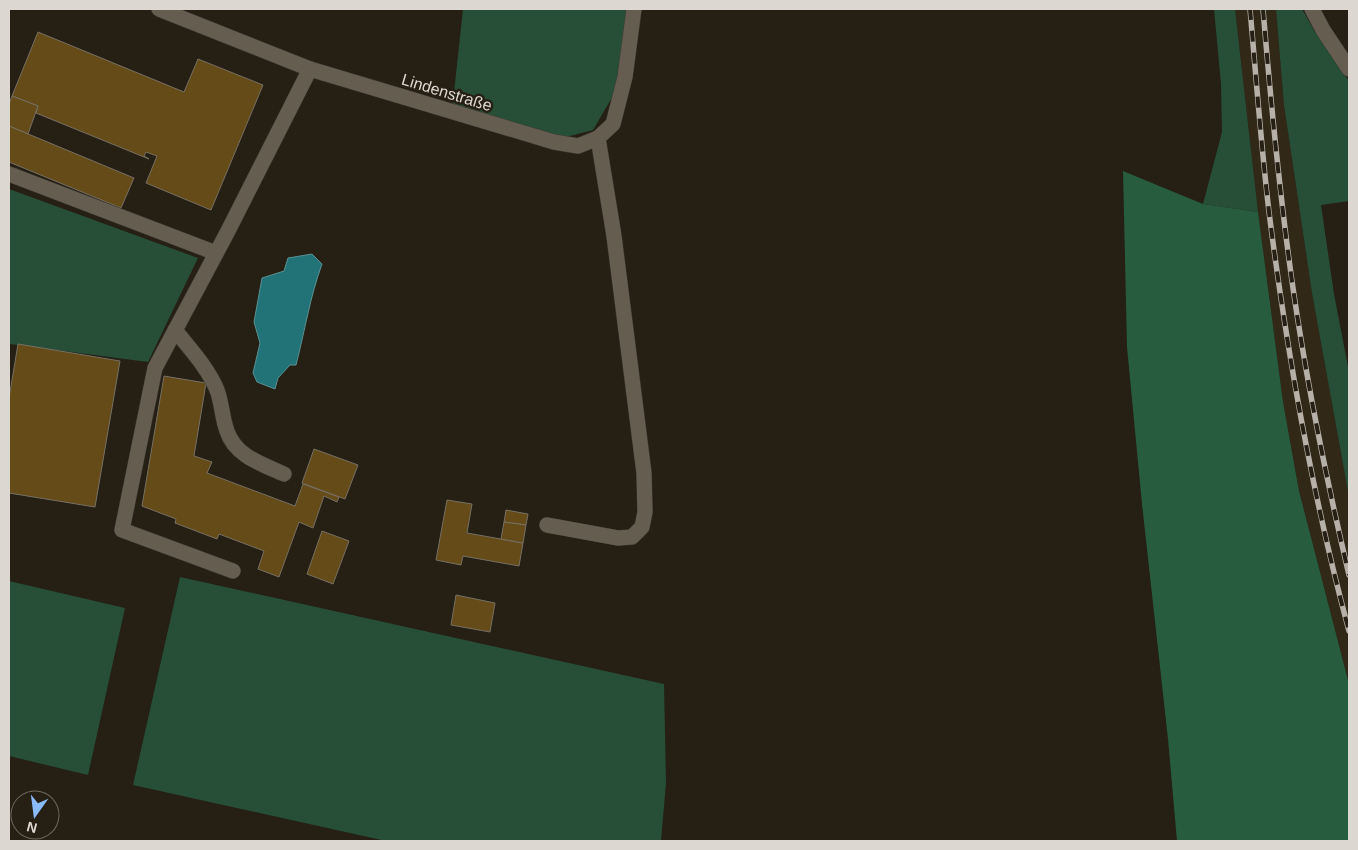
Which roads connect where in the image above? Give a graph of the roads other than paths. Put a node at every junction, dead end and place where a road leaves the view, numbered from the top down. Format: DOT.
graph roads {
  1 [pos="159,9"];
  2 [pos="634,9"];
  3 [pos="1312,9"];
  4 [pos="310,68"];
  5 [pos="1349,69"];
  6 [pos="598,138"];
  7 [pos="9,174"];
  8 [pos="216,253"];
  9 [pos="175,330"];
  10 [pos="284,474"];
  11 [pos="547,525"];
  12 [pos="233,571"];
  1 -- 4 [label="street, Lindenstraße"];
  2 -- 6 [label="street, Lindenstraße"];
  3 -- 5 [label="street"];
  4 -- 6 [label="street, Lindenstraße"];
  4 -- 8 [label="street"];
  6 -- 11 [label="street"];
  7 -- 8 [label="street"];
  8 -- 9 [label="street"];
  9 -- 10 [label="street"];
  9 -- 12 [label="street"];
}
